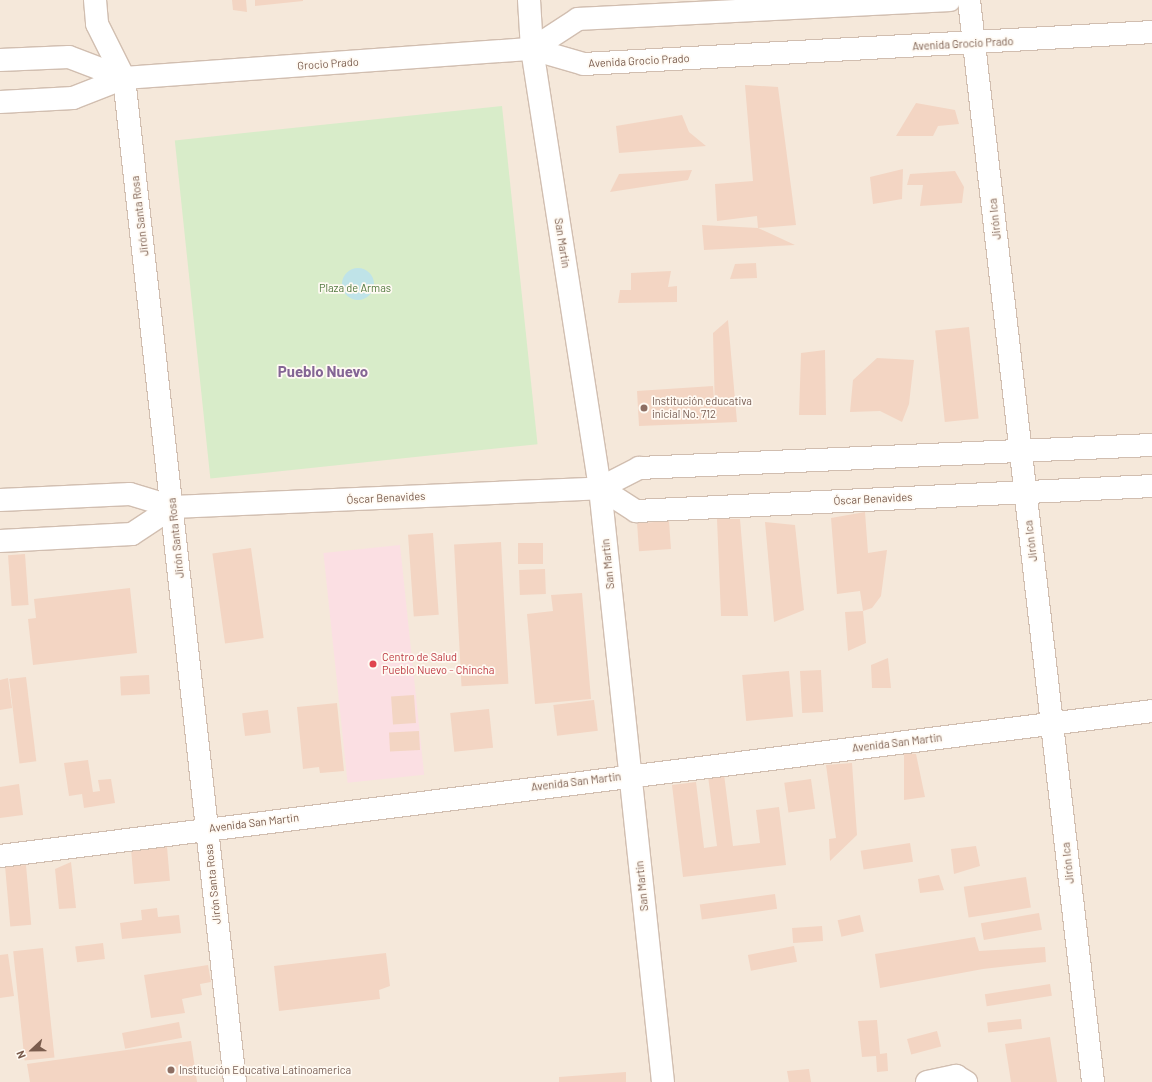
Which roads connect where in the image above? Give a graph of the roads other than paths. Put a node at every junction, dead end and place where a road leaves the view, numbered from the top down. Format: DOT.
graph roads {
  1 [pos="95,0"];
  2 [pos="529,0"];
  3 [pos="950,0"];
  4 [pos="969,0"];
  5 [pos="1152,32"];
  6 [pos="975,43"];
  7 [pos="532,49"];
  8 [pos="0,60"];
  9 [pos="124,78"];
  10 [pos="0,102"];
  11 [pos="1152,445"];
  12 [pos="1021,451"];
  13 [pos="1152,486"];
  14 [pos="600,488"];
  15 [pos="1025,492"];
  16 [pos="0,500"];
  17 [pos="173,507"];
  18 [pos="0,541"];
  19 [pos="1152,711"];
  20 [pos="1052,724"];
  21 [pos="630,775"];
  22 [pos="207,829"];
  23 [pos="0,856"];
  24 [pos="235,1082"];
  25 [pos="663,1082"];
  26 [pos="927,1082"];
  27 [pos="966,1082"];
  28 [pos="1093,1082"];
  1 -- 9 [label="street, Jirón Santa Rosa"];
  2 -- 7 [label="street, San Martin"];
  3 -- 7 [label="street"];
  4 -- 6 [label="street, Jirón Ica"];
  5 -- 6 [label="street, Avenida Grocio Prado"];
  6 -- 7 [label="street, Avenida Grocio Prado"];
  6 -- 12 [label="street, Jirón Ica"];
  7 -- 9 [label="street, Grocio Prado"];
  7 -- 14 [label="street, San Martin"];
  8 -- 9 [label="street"];
  9 -- 10 [label="street"];
  9 -- 17 [label="street, Jirón Santa Rosa"];
  11 -- 12 [label="street, Óscar Benavides"];
  12 -- 14 [label="street, Óscar Benavides"];
  12 -- 15 [label="street, Jirón Ica"];
  13 -- 15 [label="street, Óscar Benavides"];
  14 -- 15 [label="street, Óscar Benavides"];
  14 -- 17 [label="street, Óscar Benavides"];
  14 -- 21 [label="street, San Martin"];
  15 -- 20 [label="street, Jirón Ica"];
  16 -- 17 [label="street"];
  17 -- 18 [label="street"];
  17 -- 22 [label="street, Jirón Santa Rosa"];
  19 -- 20 [label="street, Avenida San Martin"];
  20 -- 21 [label="street, Avenida San Martin"];
  20 -- 28 [label="street, Jirón Ica"];
  21 -- 22 [label="street, Avenida San Martin"];
  21 -- 25 [label="street, San Martin"];
  22 -- 23 [label="street, Avenida San Martin"];
  22 -- 24 [label="street, Jirón Santa Rosa"];
  26 -- 27 [label="street"];
}
